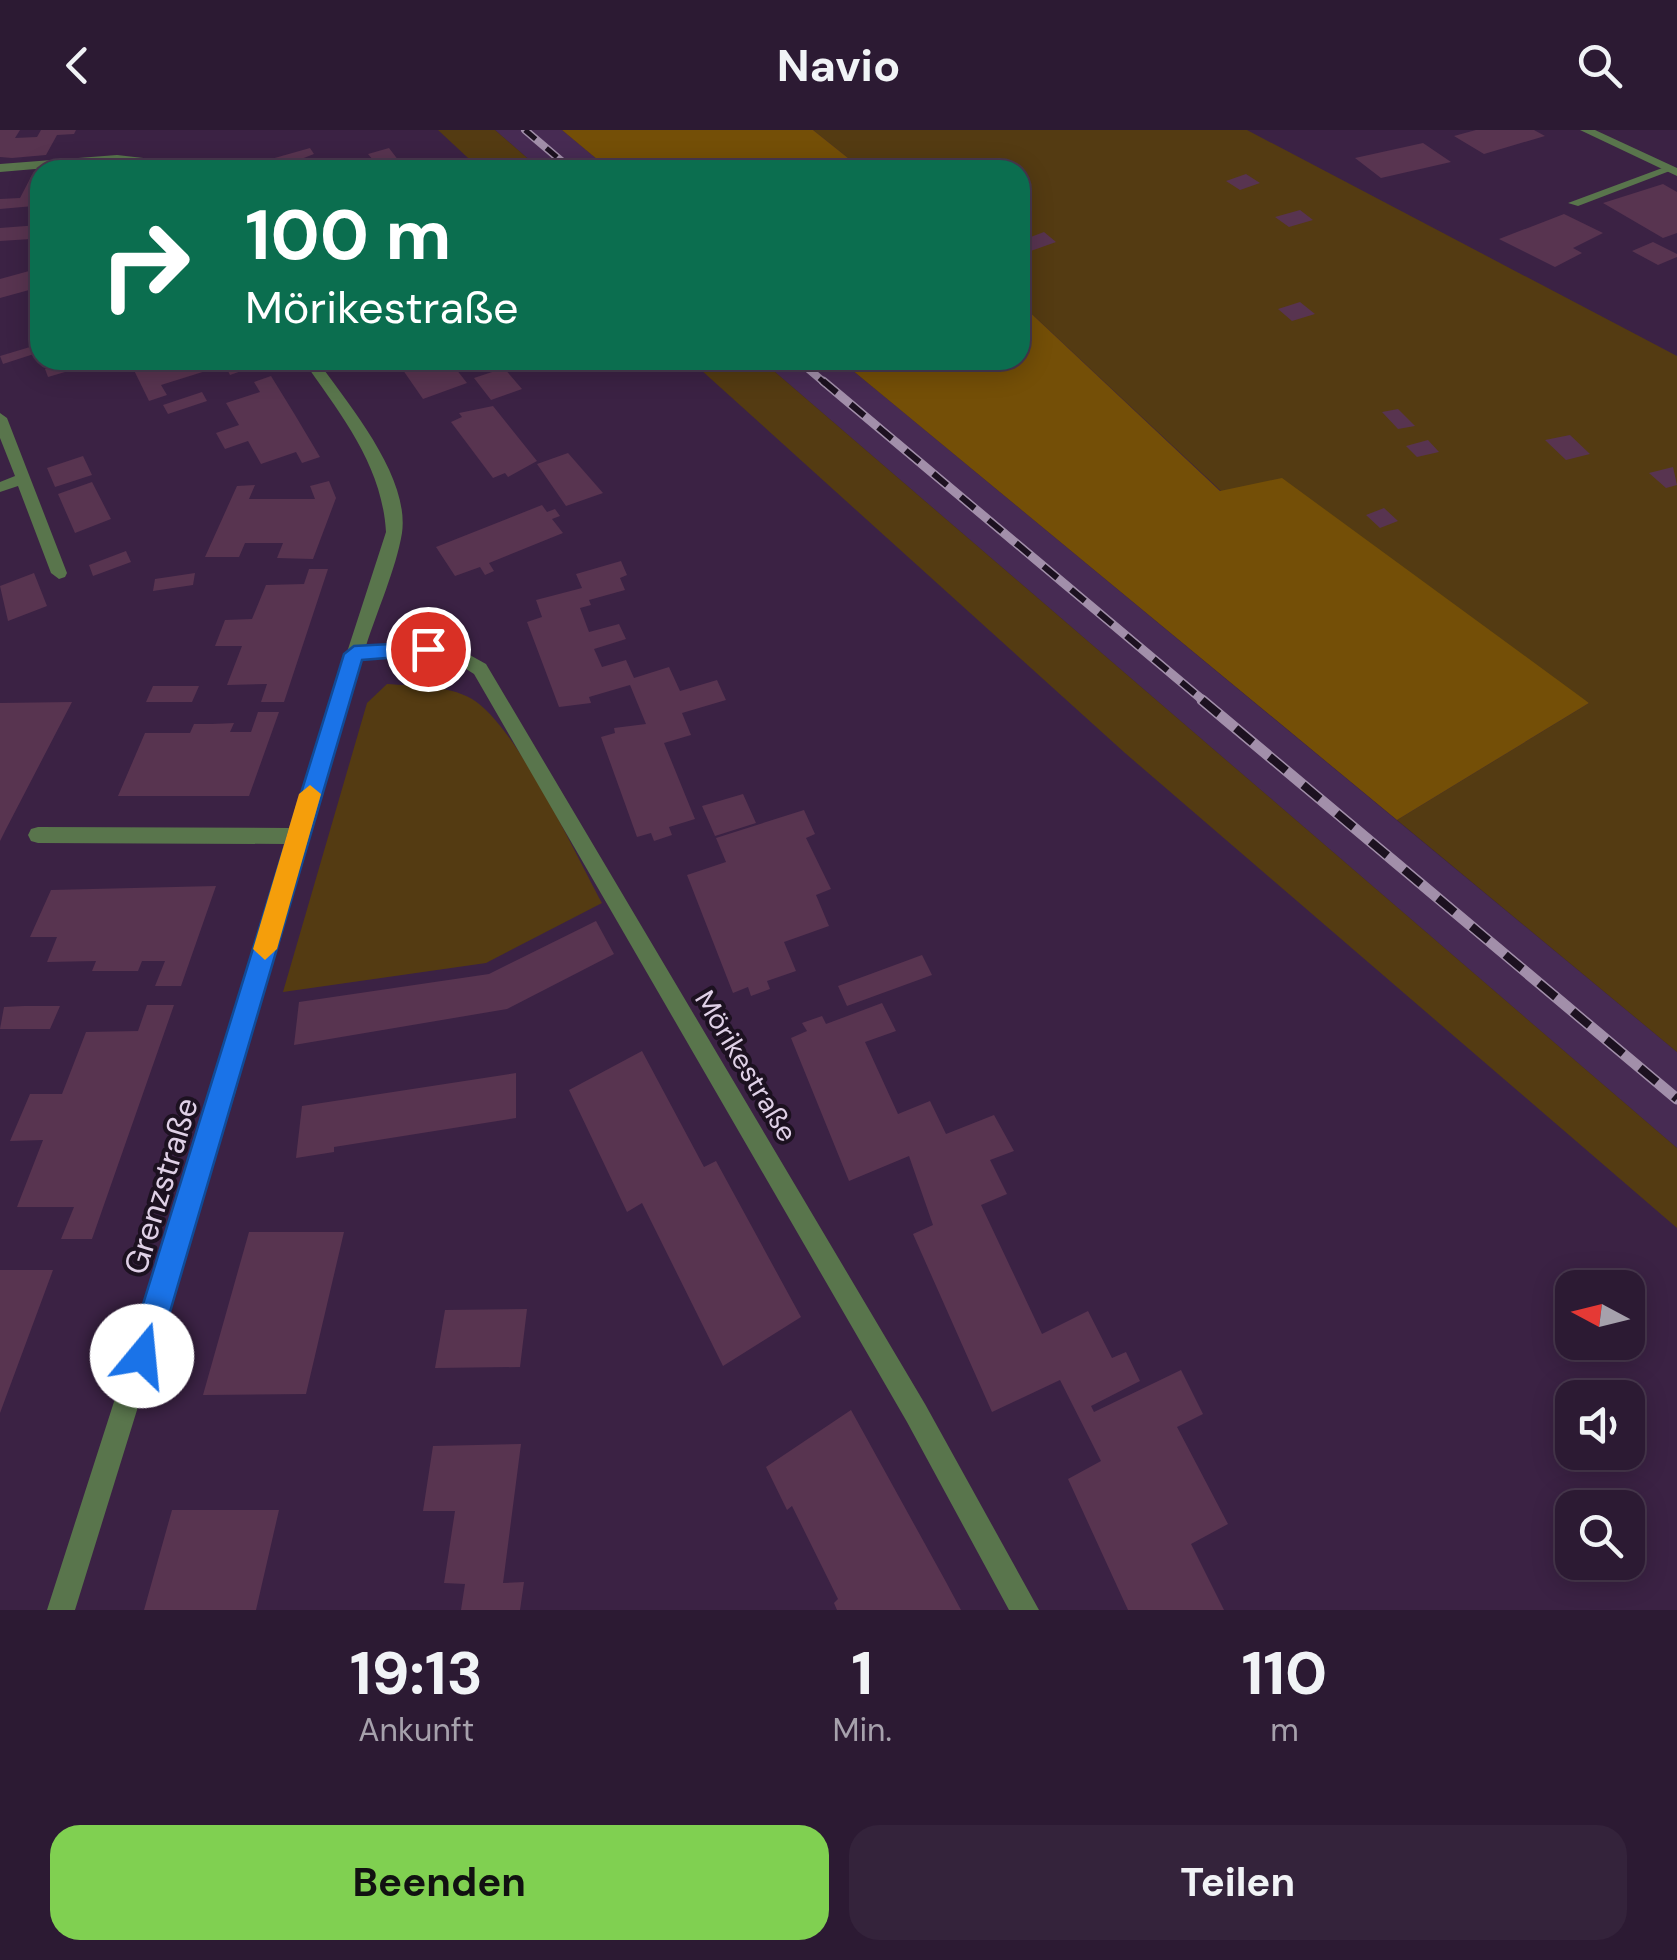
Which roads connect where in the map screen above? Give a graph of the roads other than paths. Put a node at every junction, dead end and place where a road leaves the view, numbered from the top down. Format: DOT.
graph roads {
  1 [pos="1586,130"];
  2 [pos="30,166"];
  3 [pos="0,168"];
  4 [pos="1673,171"];
  5 [pos="1574,202"];
  6 [pos="317,370"];
  7 [pos="0,418"];
  8 [pos="23,479"];
  9 [pos="0,487"];
  10 [pos="60,573"];
  11 [pos="354,654"];
  12 [pos="38,834"];
  13 [pos="297,836"];
  14 [pos="61,1610"];
  15 [pos="1025,1610"];
  1 -- 4 [label="street"];
  2 -- 3 [label="street"];
  4 -- 5 [label="street"];
  6 -- 11 [label="street, Grenzstraße"];
  7 -- 8 [label="street"];
  8 -- 9 [label="street"];
  8 -- 10 [label="street"];
  11 -- 13 [label="street, Grenzstraße"];
  11 -- 15 [label="street, Mörikestraße"];
  12 -- 13 [label="street"];
  13 -- 14 [label="street, Grenzstraße"];
}
